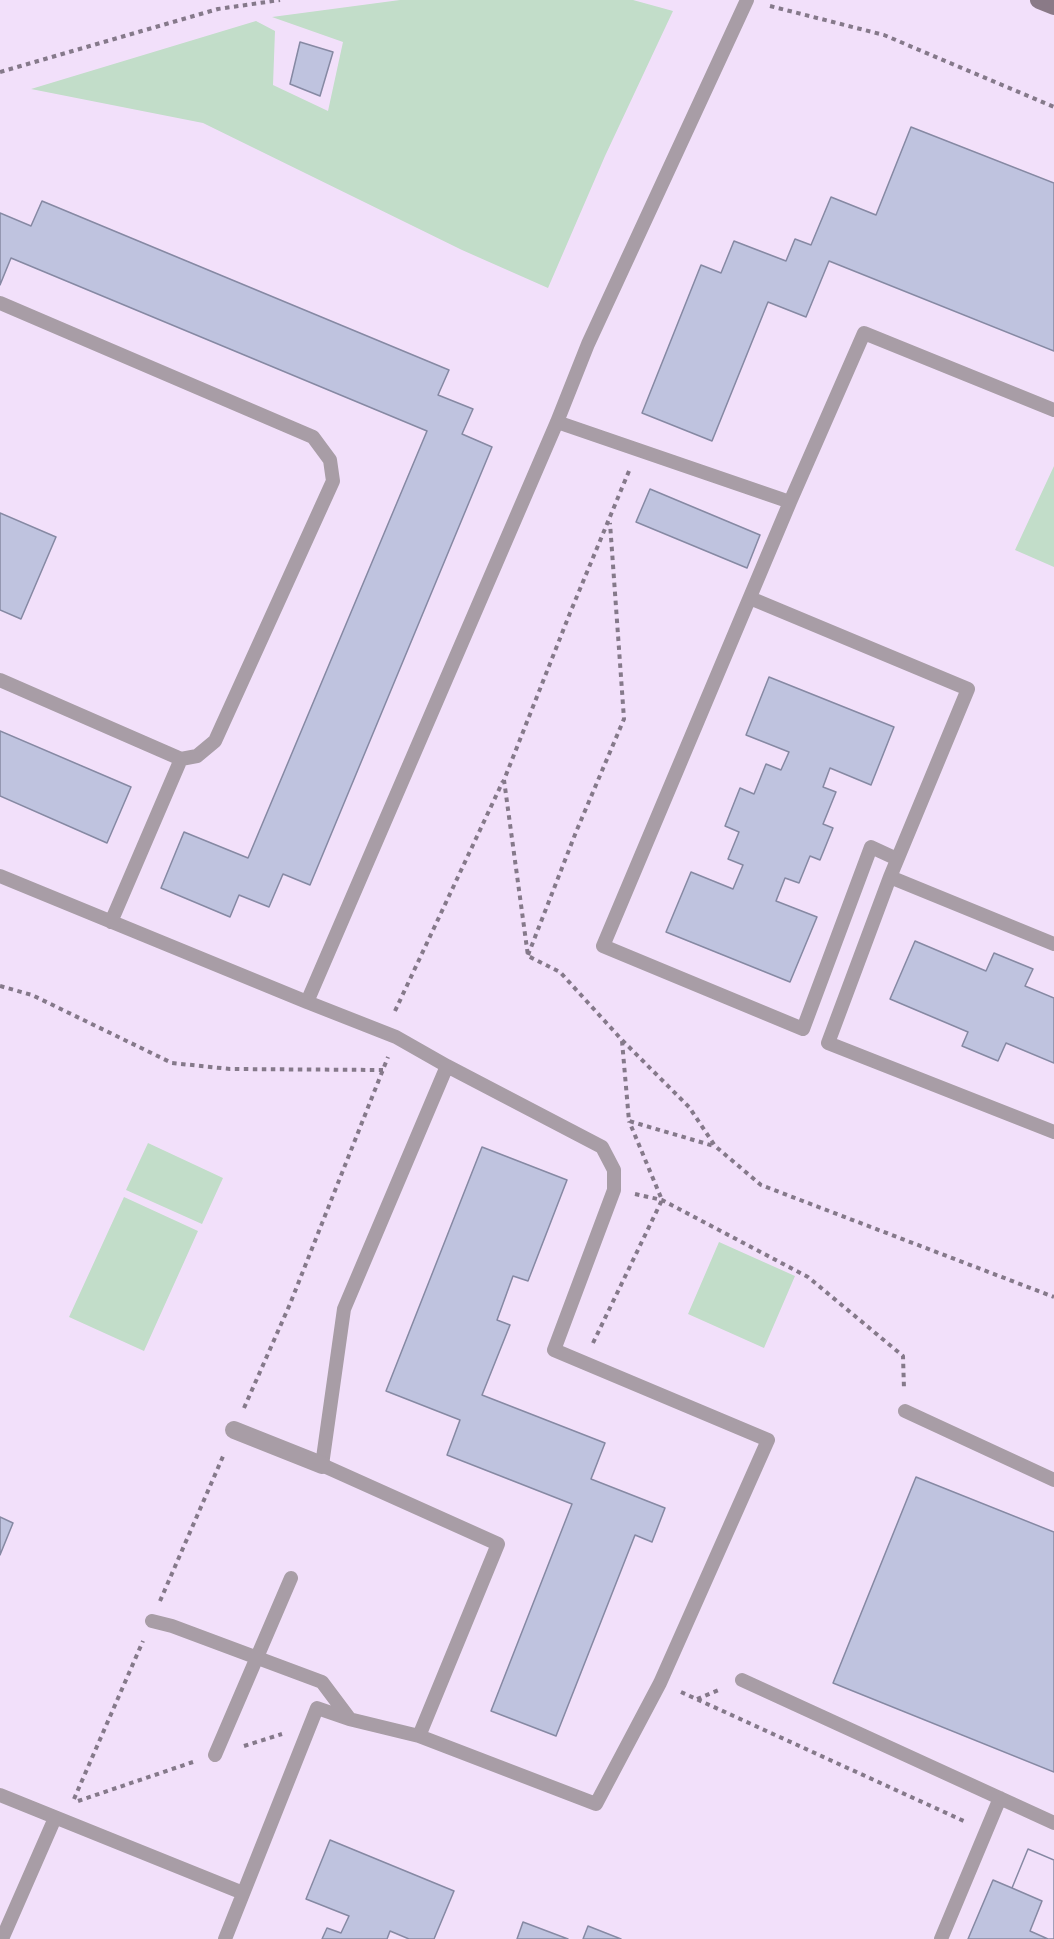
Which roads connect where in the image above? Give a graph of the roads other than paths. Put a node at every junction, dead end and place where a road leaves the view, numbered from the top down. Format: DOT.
graph roads {
  1 [pos="747,0"];
  2 [pos="1039,0"];
  3 [pos="1054,6"];
  4 [pos="0,303"];
  5 [pos="1054,410"];
  6 [pos="557,422"];
  7 [pos="790,502"];
  8 [pos="750,598"];
  9 [pos="0,680"];
  10 [pos="182,759"];
  11 [pos="897,859"];
  12 [pos="0,876"];
  13 [pos="890,877"];
  14 [pos="111,922"];
  15 [pos="1054,944"];
  16 [pos="307,1002"];
  17 [pos="447,1066"];
  18 [pos="1054,1132"];
  19 [pos="905,1411"];
  20 [pos="234,1430"];
  21 [pos="322,1465"];
  22 [pos="1054,1480"];
  23 [pos="291,1578"];
  24 [pos="152,1621"];
  25 [pos="257,1658"];
  26 [pos="742,1680"];
  27 [pos="349,1719"];
  28 [pos="419,1736"];
  29 [pos="215,1755"];
  30 [pos="0,1795"];
  31 [pos="1000,1798"];
  32 [pos="55,1818"];
  33 [pos="1054,1823"];
  34 [pos="243,1893"];
  35 [pos="2,1939"];
  36 [pos="225,1939"];
  37 [pos="941,1939"];
  1 -- 6 [label="lane"];
  2 -- 3 [label="main road"];
  4 -- 10 [label="lane"];
  5 -- 7 [label="lane"];
  6 -- 7 [label="lane"];
  6 -- 16 [label="lane"];
  7 -- 8 [label="lane"];
  8 -- 11 [label="lane"];
  8 -- 11 [label="lane"];
  9 -- 10 [label="lane"];
  10 -- 14 [label="lane"];
  11 -- 13 [label="lane"];
  12 -- 14 [label="lane"];
  13 -- 15 [label="lane"];
  13 -- 18 [label="lane"];
  14 -- 16 [label="lane"];
  16 -- 17 [label="lane"];
  17 -- 21 [label="lane"];
  17 -- 28 [label="lane"];
  19 -- 22 [label="lane"];
  20 -- 21 [label="street"];
  21 -- 28 [label="lane"];
  23 -- 25 [label="lane"];
  24 -- 25 [label="lane"];
  25 -- 27 [label="lane"];
  25 -- 29 [label="lane"];
  26 -- 31 [label="lane"];
  27 -- 28 [label="lane"];
  27 -- 34 [label="lane"];
  30 -- 32 [label="lane"];
  31 -- 33 [label="lane"];
  31 -- 37 [label="lane"];
  32 -- 34 [label="lane"];
  32 -- 35 [label="lane"];
  34 -- 36 [label="lane"];
}
